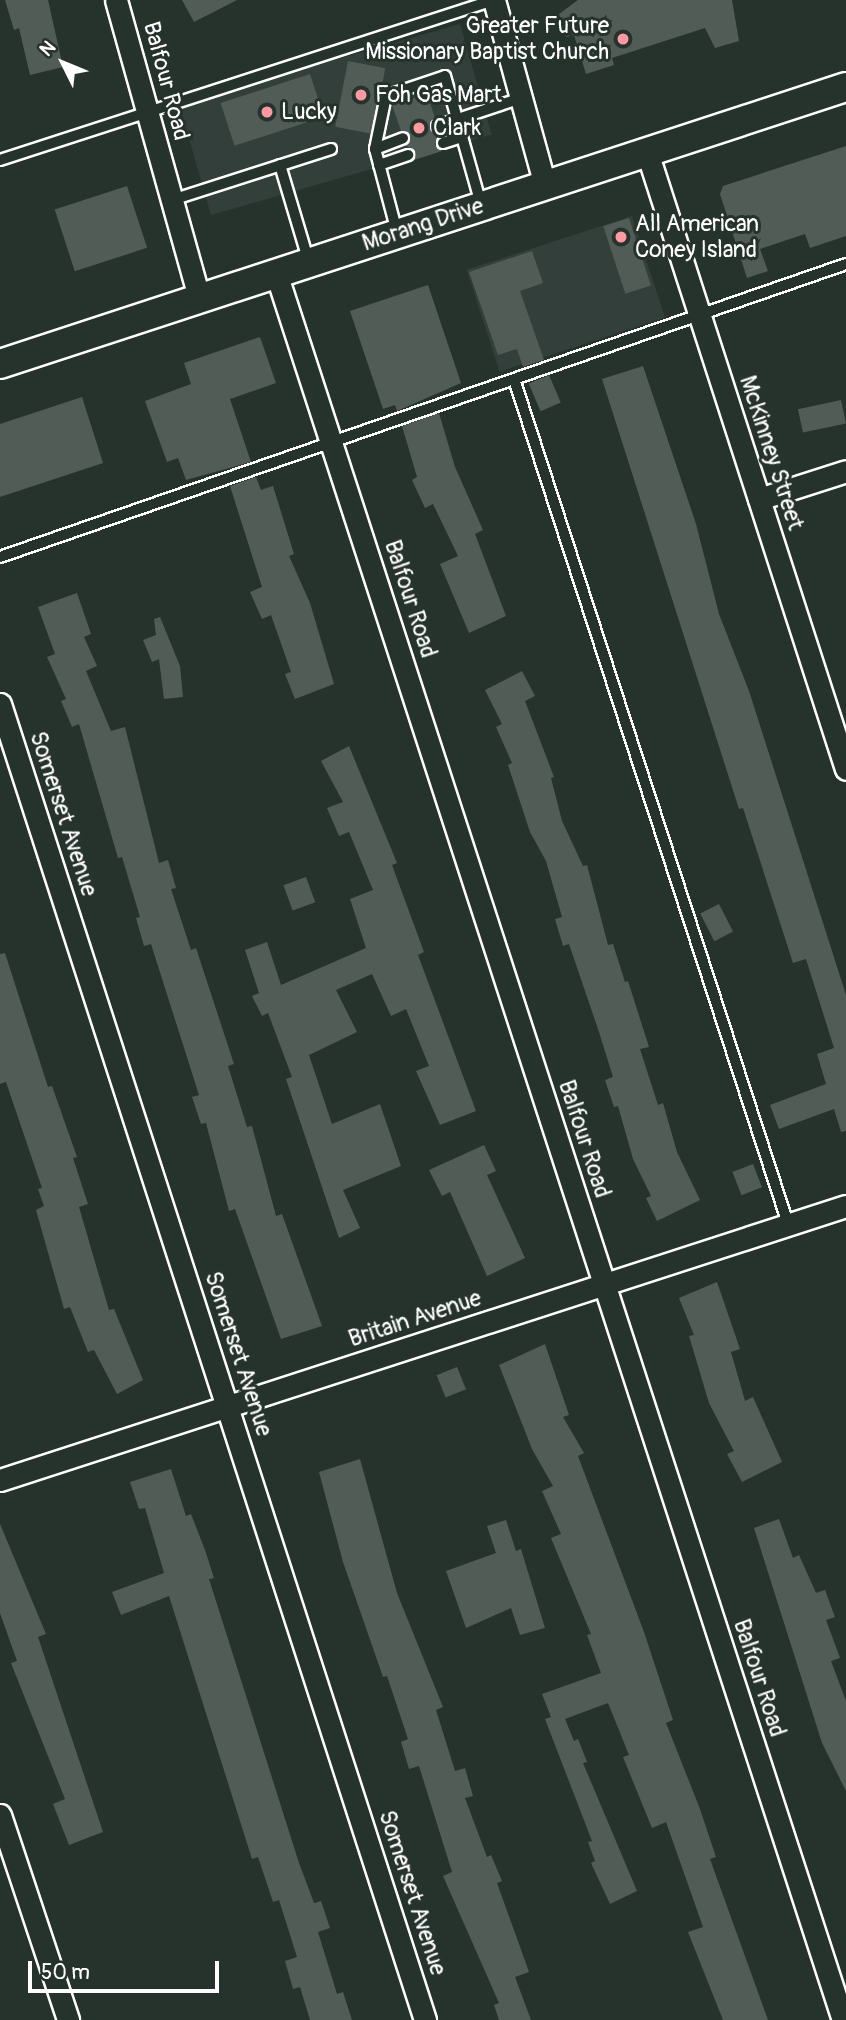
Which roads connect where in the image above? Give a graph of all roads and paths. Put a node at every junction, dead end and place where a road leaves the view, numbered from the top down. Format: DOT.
graph roads {
  1 [pos="116,0"];
  2 [pos="494,0"];
  3 [pos="846,86"];
  4 [pos="521,98"];
  5 [pos="147,112"];
  6 [pos="457,120"];
  7 [pos="437,126"];
  8 [pos="461,137"];
  9 [pos="403,138"];
  10 [pos="443,144"];
  11 [pos="331,149"];
  12 [pos="375,149"];
  13 [pos="647,152"];
  14 [pos="408,155"];
  15 [pos="0,160"];
  16 [pos="280,165"];
  17 [pos="379,165"];
  18 [pos="545,185"];
  19 [pos="172,200"];
  20 [pos="482,206"];
  21 [pos="397,233"];
  22 [pos="309,262"];
  23 [pos="846,264"];
  24 [pos="276,273"];
  25 [pos="199,298"];
  26 [pos="699,313"];
  27 [pos="0,364"];
  28 [pos="513,379"];
  29 [pos="332,443"];
  30 [pos="846,471"];
  31 [pos="759,499"];
  32 [pos="0,557"];
  33 [pos="0,704"];
  34 [pos="846,769"];
  35 [pos="846,1206"];
  36 [pos="788,1224"];
  37 [pos="604,1284"];
  38 [pos="228,1408"];
  39 [pos="0,1480"];
  40 [pos="0,1815"];
  41 [pos="68,2020"];
  42 [pos="425,2020"];
  43 [pos="843,2020"];
  1 -- 5 [label="street, Balfour Road"];
  2 -- 4 [label="street"];
  2 -- 5 [label="lane"];
  3 -- 13 [label="street, Morang Drive"];
  4 -- 6 [label="lane"];
  4 -- 18 [label="street"];
  5 -- 15 [label="lane"];
  5 -- 19 [label="street, Balfour Road"];
  6 -- 7 [label="lane"];
  6 -- 8 [label="lane"];
  6 -- 12 [label="lane"];
  8 -- 10 [label="lane"];
  8 -- 20 [label="lane"];
  9 -- 12 [label="lane"];
  11 -- 16 [label="lane"];
  12 -- 17 [label="lane"];
  13 -- 18 [label="street, Morang Drive"];
  13 -- 26 [label="street, McKinney Street"];
  14 -- 17 [label="lane"];
  16 -- 19 [label="lane"];
  16 -- 22 [label="lane"];
  17 -- 21 [label="lane"];
  18 -- 20 [label="street, Morang Drive"];
  19 -- 25 [label="street, Balfour Road"];
  20 -- 21 [label="street, Morang Drive"];
  21 -- 22 [label="street, Morang Drive"];
  22 -- 24 [label="street, Morang Drive"];
  23 -- 26 [label="lane"];
  24 -- 25 [label="street, Morang Drive"];
  24 -- 29 [label="street, Balfour Road"];
  25 -- 27 [label="street, Morang Drive"];
  26 -- 28 [label="lane"];
  26 -- 31 [label="street, McKinney Street"];
  28 -- 29 [label="lane"];
  28 -- 36 [label="lane"];
  29 -- 32 [label="lane"];
  29 -- 37 [label="street, Balfour Road"];
  30 -- 31 [label="street"];
  31 -- 34 [label="street, McKinney Street"];
  33 -- 38 [label="street, Somerset Avenue"];
  35 -- 36 [label="street, Britain Avenue"];
  36 -- 37 [label="street, Britain Avenue"];
  37 -- 38 [label="street, Britain Avenue"];
  37 -- 43 [label="street, Balfour Road"];
  38 -- 39 [label="street, Britain Avenue"];
  38 -- 42 [label="street, Somerset Avenue"];
  40 -- 41 [label="street"];
}
